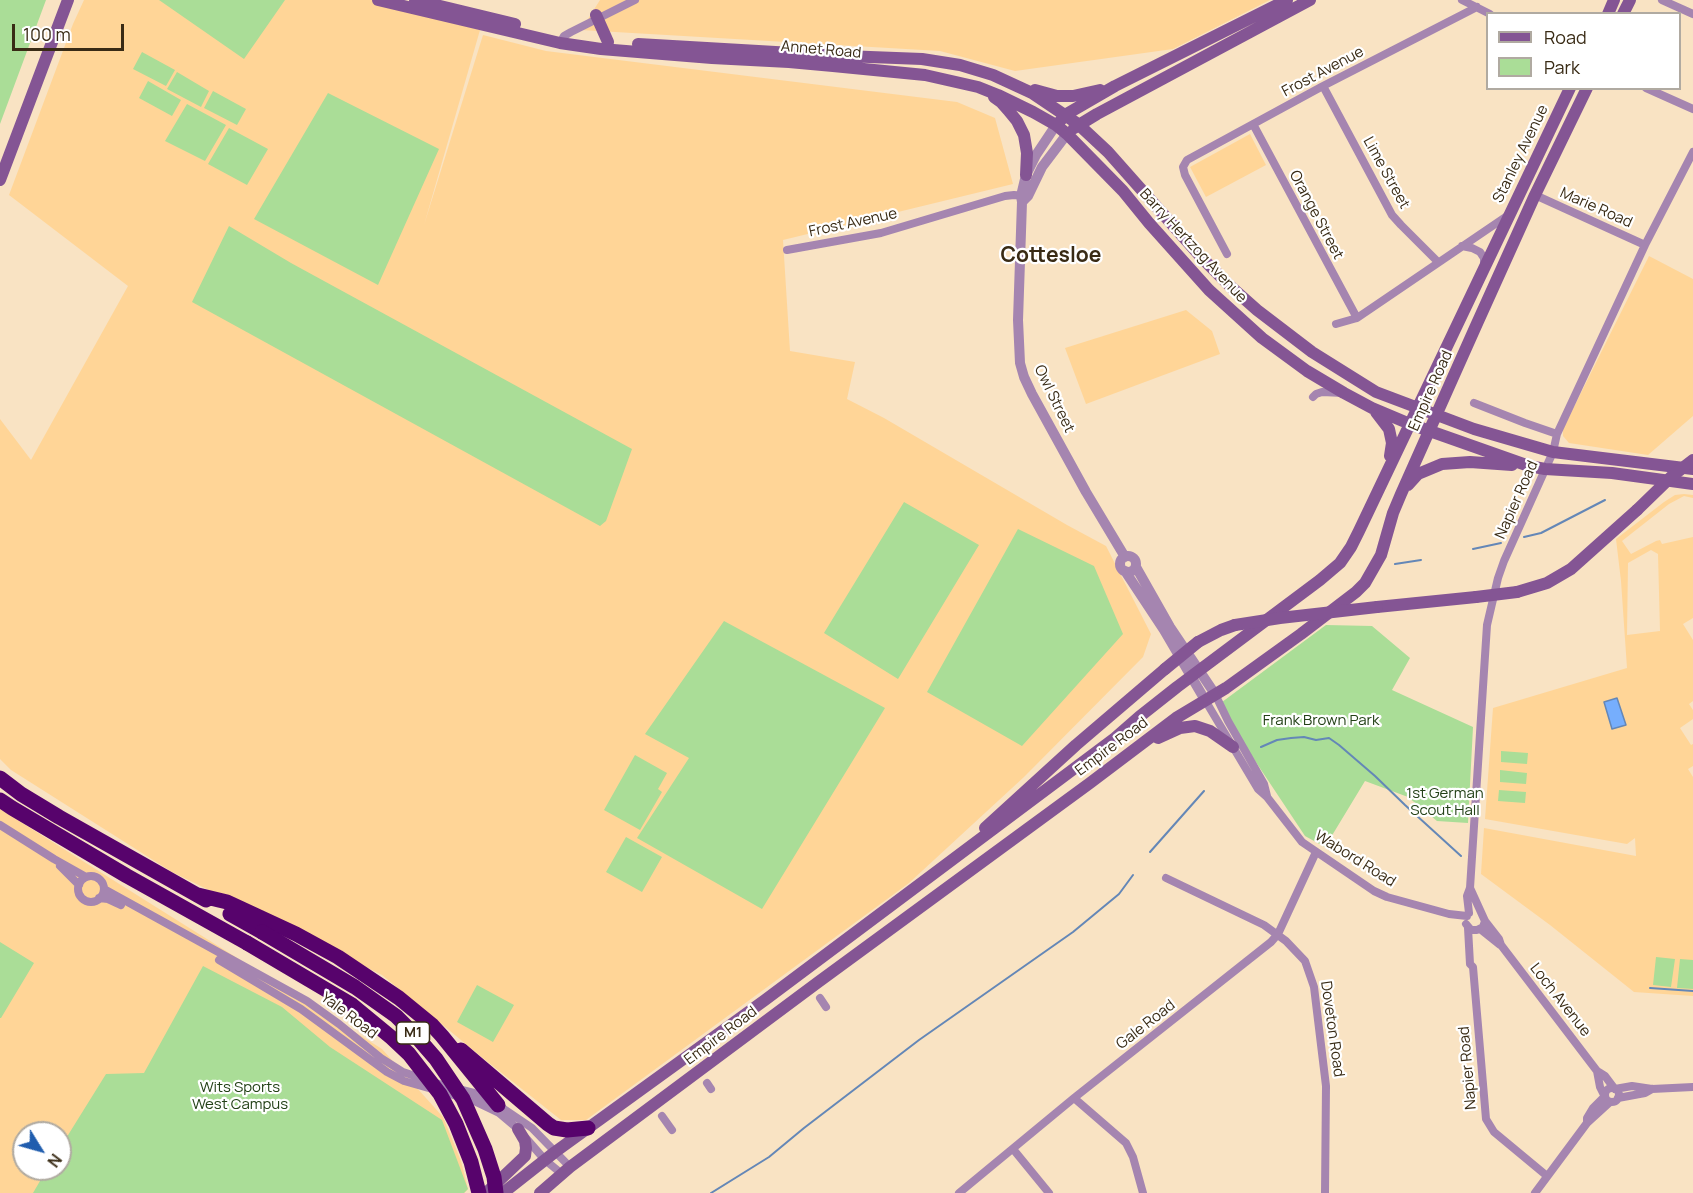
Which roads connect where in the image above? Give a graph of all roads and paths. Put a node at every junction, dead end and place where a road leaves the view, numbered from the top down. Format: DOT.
graph roads {
  1 [pos="68,0"];
  2 [pos="378,0"];
  3 [pos="415,0"];
  4 [pos="625,0"];
  5 [pos="634,0"];
  6 [pos="1287,0"];
  7 [pos="1310,0"];
  8 [pos="1462,0"];
  9 [pos="1662,0"];
  10 [pos="1477,7"];
  11 [pos="1486,12"];
  12 [pos="1693,14"];
  13 [pos="597,17"];
  14 [pos="559,39"];
  15 [pos="608,42"];
  16 [pos="648,49"];
  17 [pos="712,53"];
  18 [pos="1016,85"];
  19 [pos="1115,86"];
  20 [pos="1323,86"];
  21 [pos="978,87"];
  22 [pos="1569,90"];
  23 [pos="1586,90"];
  24 [pos="1650,90"];
  25 [pos="1693,110"];
  26 [pos="1065,115"];
  27 [pos="1078,124"];
  28 [pos="1253,124"];
  29 [pos="1056,125"];
  30 [pos="1066,134"];
  31 [pos="1693,152"];
  32 [pos="1026,175"];
  33 [pos="0,180"];
  34 [pos="1535,195"];
  35 [pos="1024,198"];
  36 [pos="1509,215"];
  37 [pos="1645,245"];
  38 [pos="1462,246"];
  39 [pos="787,250"];
  40 [pos="1227,254"];
  41 [pos="1438,262"];
  42 [pos="1484,269"];
  43 [pos="1357,318"];
  44 [pos="1336,324"];
  45 [pos="1344,393"];
  46 [pos="1313,397"];
  47 [pos="1474,403"];
  48 [pos="1372,408"];
  49 [pos="1417,408"];
  50 [pos="1437,415"];
  51 [pos="1410,424"];
  52 [pos="1430,431"];
  53 [pos="1557,434"];
  54 [pos="1553,452"];
  55 [pos="1693,460"];
  56 [pos="1389,466"];
  57 [pos="1529,466"];
  58 [pos="1545,469"];
  59 [pos="1693,469"];
  60 [pos="1693,484"];
  61 [pos="1401,494"];
  62 [pos="1195,674"];
  63 [pos="1210,697"];
  64 [pos="1233,747"];
  65 [pos="1137,748"];
  66 [pos="0,778"];
  67 [pos="1267,796"];
  68 [pos="0,800"];
  69 [pos="0,825"];
  70 [pos="976,842"];
  71 [pos="1316,852"];
  72 [pos="54,860"];
  73 [pos="86,877"];
  74 [pos="1166,878"];
  75 [pos="79,885"];
  76 [pos="104,889"];
  77 [pos="99,898"];
  78 [pos="1474,922"];
  79 [pos="266,927"];
  80 [pos="1278,934"];
  81 [pos="192,942"];
  82 [pos="820,998"];
  83 [pos="826,1007"];
  84 [pos="442,1035"];
  85 [pos="1597,1071"];
  86 [pos="1693,1087"];
  87 [pos="1614,1088"];
  88 [pos="1652,1089"];
  89 [pos="1074,1098"];
  90 [pos="1609,1098"];
  91 [pos="498,1105"];
  92 [pos="662,1116"];
  93 [pos="588,1128"];
  94 [pos="518,1129"];
  95 [pos="672,1130"];
  96 [pos="1013,1149"];
  97 [pos="555,1152"];
  98 [pos="543,1162"];
  99 [pos="566,1171"];
  100 [pos="1547,1176"];
  101 [pos="487,1193"];
  102 [pos="503,1193"];
  103 [pos="540,1193"];
  104 [pos="959,1193"];
  105 [pos="1049,1193"];
  106 [pos="1143,1193"];
  107 [pos="1325,1193"];
  108 [pos="1535,1193"];
  1 -- 33 [label="main road"];
  2 -- 14 [label="main road"];
  3 -- 14 [label="main road"];
  4 -- 13 [label="street"];
  5 -- 13 [label="street"];
  6 -- 19 [label="main road"];
  7 -- 27 [label="main road"];
  8 -- 10 [label="street"];
  9 -- 12 [label="street"];
  10 -- 11 [label="street"];
  10 -- 20 [label="street, Frost Avenue"];
  13 -- 14 [label="street"];
  13 -- 15 [label="main road"];
  14 -- 15 [label="main road, Annet Road"];
  14 -- 16 [label="main road, Annet Road"];
  15 -- 16 [label="main road, Annet Road"];
  16 -- 17 [label="main road, Annet Road"];
  17 -- 18 [label="main road, Annet Road"];
  17 -- 21 [label="main road, Annet Road"];
  18 -- 19 [label="main road"];
  18 -- 26 [label="main road, Annet Road"];
  19 -- 26 [label="main road"];
  20 -- 28 [label="street, Frost Avenue"];
  20 -- 41 [label="street, Lime Street"];
  21 -- 29 [label="main road, Annet Road"];
  21 -- 32 [label="main road"];
  22 -- 36 [label="main road, Stanley Avenue"];
  23 -- 34 [label="main road, Stanley Avenue"];
  24 -- 25 [label="street"];
  26 -- 27 [label="main road, Barry Hertzog Avenue"];
  26 -- 29 [label="main road"];
  27 -- 30 [label="main road"];
  27 -- 49 [label="main road, Barry Hertzog Avenue"];
  28 -- 40 [label="street, Frost Avenue"];
  28 -- 43 [label="street, Orange Street"];
  29 -- 30 [label="main road, Barry Hertzog Avenue"];
  29 -- 32 [label="street, Owl Street"];
  30 -- 35 [label="street, Owl Street"];
  30 -- 45 [label="main road, Barry Hertzog Avenue"];
  31 -- 37 [label="street, Napier Road"];
  32 -- 35 [label="street, Owl Street"];
  34 -- 37 [label="street, Marie Road"];
  34 -- 50 [label="main road, Empire Road"];
  35 -- 39 [label="street, Frost Avenue"];
  35 -- 62 [label="street, Owl Street"];
  36 -- 38 [label="street, Stanley Avenue"];
  36 -- 42 [label="main road, Empire Road"];
  37 -- 53 [label="street, Napier Road"];
  38 -- 41 [label="street, Stanley Avenue"];
  38 -- 42 [label="street"];
  41 -- 43 [label="street, Stanley Avenue"];
  42 -- 49 [label="main road, Empire Road"];
  43 -- 44 [label="street, Stanley Avenue"];
  45 -- 46 [label="street"];
  45 -- 48 [label="main road, Barry Hertzog Avenue"];
  47 -- 53 [label="street"];
  48 -- 51 [label="main road, Barry Hertzog Avenue"];
  48 -- 56 [label="main road"];
  49 -- 50 [label="main road, Barry Hertzog Avenue"];
  49 -- 51 [label="main road, Empire Road"];
  50 -- 52 [label="main road, Empire Road"];
  50 -- 54 [label="main road, Barry Hertzog Avenue"];
  51 -- 52 [label="main road, Barry Hertzog Avenue"];
  51 -- 56 [label="main road, Empire Road"];
  52 -- 57 [label="main road, Barry Hertzog Avenue"];
  52 -- 61 [label="main road, Empire Road"];
  53 -- 54 [label="street, Napier Road"];
  54 -- 58 [label="street, Napier Road"];
  54 -- 59 [label="main road, Barry Hertzog Avenue"];
  55 -- 70 [label="main road, bridge"];
  56 -- 62 [label="main road, Empire Road"];
  57 -- 58 [label="main road, Barry Hertzog Avenue"];
  57 -- 61 [label="main road"];
  58 -- 60 [label="main road, Barry Hertzog Avenue"];
  58 -- 78 [label="street, Napier Road"];
  61 -- 63 [label="main road, Empire Road"];
  62 -- 63 [label="street"];
  62 -- 70 [label="main road, Empire Road"];
  63 -- 64 [label="street, Wabord Road"];
  63 -- 65 [label="main road, Empire Road"];
  63 -- 67 [label="street, Wabord Road"];
  64 -- 65 [label="main road"];
  64 -- 67 [label="street, Wabord Road"];
  65 -- 99 [label="main road, Empire Road"];
  66 -- 79 [label="highway, M1"];
  67 -- 71 [label="street, Wabord Road"];
  68 -- 101 [label="highway, M1, bridge"];
  69 -- 72 [label="street"];
  70 -- 93 [label="main road, Empire Road"];
  71 -- 78 [label="street, Wabord Road"];
  71 -- 80 [label="street, Gale Road"];
  72 -- 73 [label="street"];
  72 -- 75 [label="street"];
  73 -- 75 [label="street"];
  73 -- 76 [label="street"];
  74 -- 80 [label="street, Doveton Road"];
  75 -- 77 [label="street"];
  76 -- 77 [label="street"];
  76 -- 81 [label="street, Yale Road"];
  77 -- 81 [label="street, Yale Road"];
  78 -- 85 [label="street, Loch Avenue"];
  78 -- 100 [label="street, Napier Road"];
  79 -- 84 [label="highway"];
  79 -- 101 [label="highway, M1, bridge"];
  80 -- 89 [label="street, Gale Road"];
  80 -- 107 [label="street, Doveton Road"];
  81 -- 91 [label="street, Yale Road"];
  81 -- 94 [label="street, Yale Road"];
  82 -- 83 [label="street"];
  84 -- 91 [label="highway"];
  84 -- 93 [label="highway"];
  85 -- 87 [label="street, Loch Avenue"];
  85 -- 90 [label="street, Loch Avenue"];
  86 -- 88 [label="street"];
  87 -- 88 [label="street"];
  87 -- 90 [label="street"];
  88 -- 90 [label="street"];
  89 -- 96 [label="street, Gale Road"];
  89 -- 106 [label="street"];
  90 -- 100 [label="street"];
  91 -- 97 [label="street, Yale Road"];
  92 -- 95 [label="street"];
  93 -- 97 [label="main road, Empire Road"];
  94 -- 98 [label="street, Yale Road"];
  94 -- 101 [label="main road"];
  96 -- 104 [label="street, Gale Road"];
  96 -- 105 [label="street"];
  97 -- 98 [label="main road, Empire Road"];
  97 -- 99 [label="street, Yale Road"];
  98 -- 99 [label="street, Yale Road"];
  98 -- 101 [label="main road"];
  98 -- 102 [label="main road, Empire Road"];
  99 -- 103 [label="main road, Empire Road"];
  100 -- 108 [label="street"];
}
